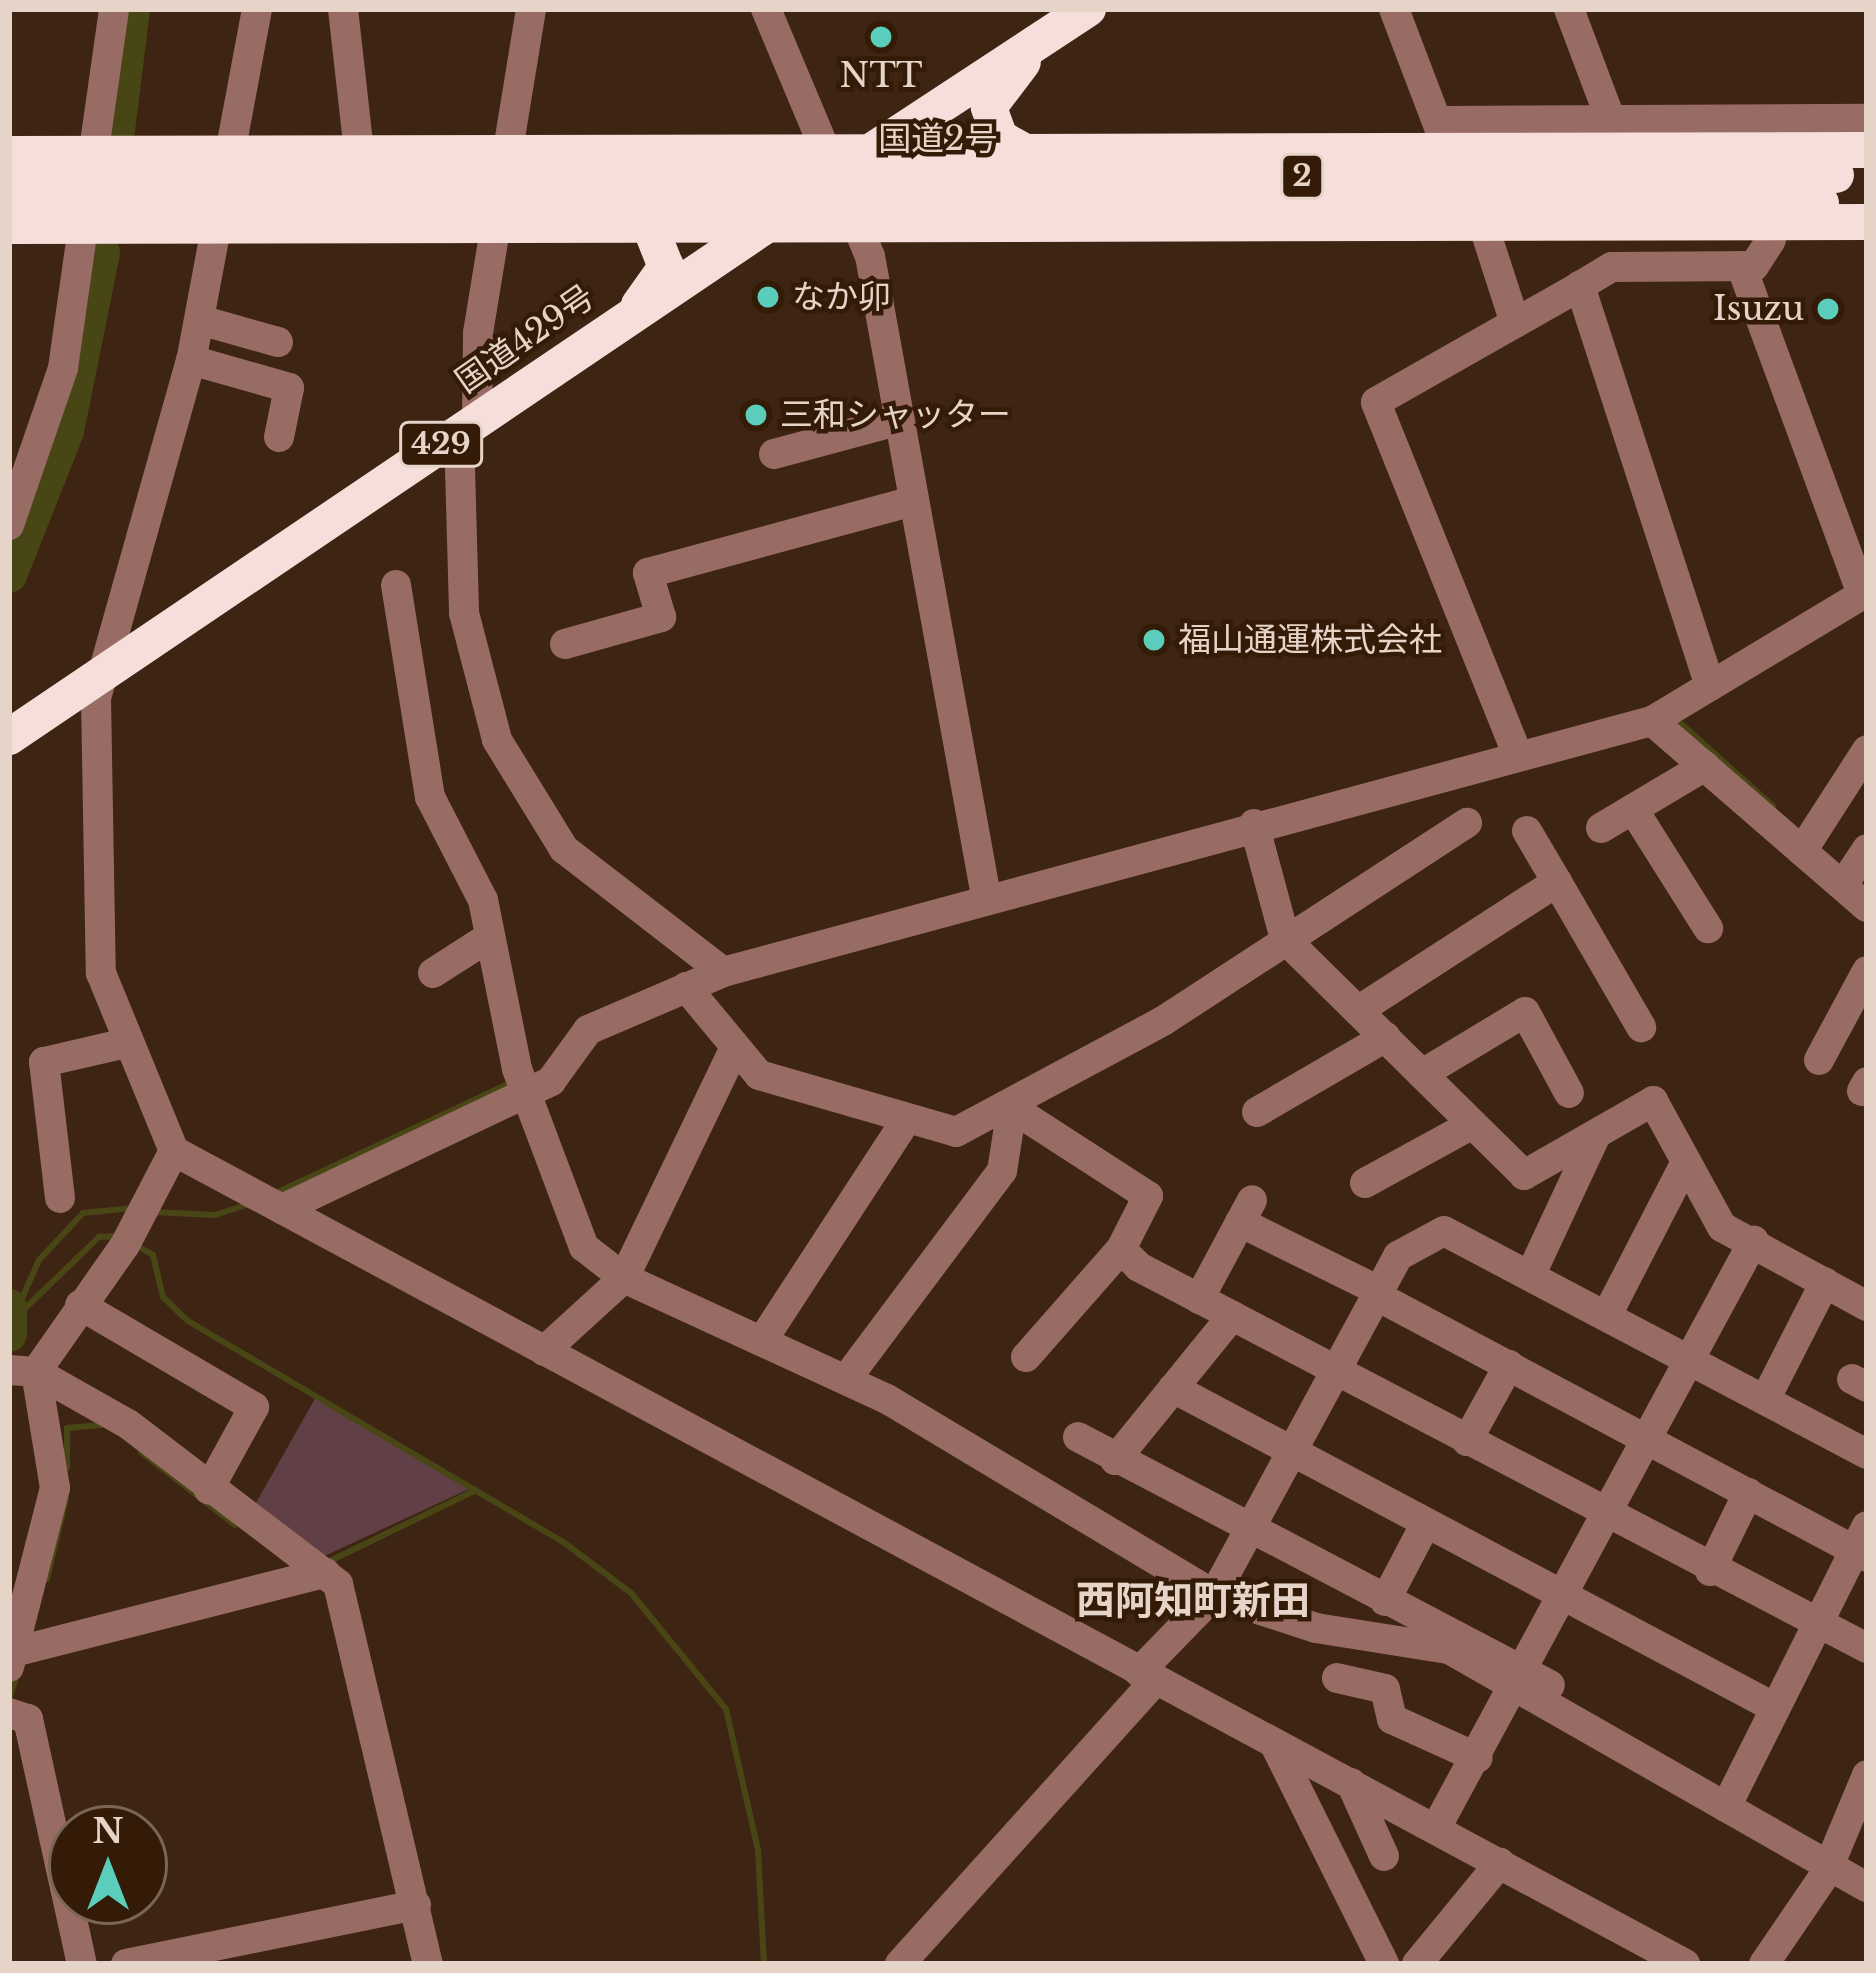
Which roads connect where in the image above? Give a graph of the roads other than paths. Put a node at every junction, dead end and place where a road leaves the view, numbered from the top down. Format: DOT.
graph roads {
  1 [pos="114,9"];
  2 [pos="257,9"];
  3 [pos="343,9"];
  4 [pos="531,9"];
  5 [pos="766,9"];
  6 [pos="1088,9"];
  7 [pos="1394,9"];
  8 [pos="1569,9"];
  9 [pos="1039,40"];
  10 [pos="1610,118"];
  11 [pos="1851,131"];
  12 [pos="1443,139"];
  13 [pos="515,149"];
  14 [pos="1020,149"];
  15 [pos="359,151"];
  16 [pos="1133,151"];
  17 [pos="237,152"];
  18 [pos="9,154"];
  19 [pos="96,154"];
  20 [pos="831,164"];
  21 [pos="9,181"];
  22 [pos="1841,184"];
  23 [pos="1867,203"];
  24 [pos="9,207"];
  25 [pos="1867,222"];
  26 [pos="500,224"];
  27 [pos="650,224"];
  28 [pos="768,224"];
  29 [pos="856,224"];
  30 [pos="907,224"];
  31 [pos="1136,224"];
  32 [pos="1484,224"];
  33 [pos="9,226"];
  34 [pos="85,226"];
  35 [pos="220,226"];
  36 [pos="1771,240"];
  37 [pos="1742,268"];
  38 [pos="1580,286"];
  39 [pos="637,308"];
  40 [pos="1513,318"];
  41 [pos="200,320"];
  42 [pos="278,342"];
  43 [pos="191,360"];
  44 [pos="897,422"];
  45 [pos="468,426"];
  46 [pos="279,437"];
  47 [pos="774,454"];
  48 [pos="909,502"];
  49 [pos="9,525"];
  50 [pos="396,584"];
  51 [pos="1864,593"];
  52 [pos="565,644"];
  53 [pos="99,674"];
  54 [pos="1710,686"];
  55 [pos="1659,726"];
  56 [pos="9,737"];
  57 [pos="1867,750"];
  58 [pos="1517,756"];
  59 [pos="1705,766"];
  60 [pos="1633,809"];
  61 [pos="1467,824"];
  62 [pos="1601,828"];
  63 [pos="1527,831"];
  64 [pos="1256,834"];
  65 [pos="1806,844"];
  66 [pos="1852,872"];
  67 [pos="1557,882"];
  68 [pos="986,896"];
  69 [pos="1867,908"];
  70 [pos="1708,928"];
  71 [pos="489,938"];
  72 [pos="1286,939"];
  73 [pos="1867,971"];
  74 [pos="723,972"];
  75 [pos="433,973"];
  76 [pos="690,995"];
  77 [pos="1359,1010"];
  78 [pos="1641,1027"];
  79 [pos="1386,1037"];
  80 [pos="126,1043"];
  81 [pos="732,1054"];
  82 [pos="1819,1060"];
  83 [pos="1422,1075"];
  84 [pos="523,1082"];
  85 [pos="1569,1093"];
  86 [pos="1012,1108"];
  87 [pos="1257,1112"];
  88 [pos="904,1123"];
  89 [pos="1471,1124"];
  90 [pos="1595,1137"];
  91 [pos="173,1151"];
  92 [pos="1687,1162"];
  93 [pos="1365,1183"];
  94 [pos="60,1198"];
  95 [pos="268,1201"];
  96 [pos="1754,1240"];
  97 [pos="1121,1249"];
  98 [pos="1531,1274"];
  99 [pos="624,1278"];
  100 [pos="1825,1282"];
  101 [pos="1378,1293"];
  102 [pos="1199,1298"];
  103 [pos="80,1305"];
  104 [pos="1867,1306"];
  105 [pos="1608,1313"];
  106 [pos="1232,1316"];
  107 [pos="764,1338"];
  108 [pos="544,1351"];
  109 [pos="1689,1356"];
  110 [pos="1026,1357"];
  111 [pos="1509,1365"];
  112 [pos="1336,1370"];
  113 [pos="23,1371"];
  114 [pos="847,1378"];
  115 [pos="1174,1388"];
  116 [pos="1765,1400"];
  117 [pos="1078,1437"];
  118 [pos="1648,1439"];
  119 [pos="1467,1442"];
  120 [pos="1865,1448"];
  121 [pos="1292,1451"];
  122 [pos="1115,1460"];
  123 [pos="209,1489"];
  124 [pos="1748,1493"];
  125 [pos="1604,1516"];
  126 [pos="1426,1523"];
  127 [pos="1250,1528"];
  128 [pos="1863,1545"];
  129 [pos="1710,1571"];
  130 [pos="317,1578"];
  131 [pos="1214,1595"];
  132 [pos="1561,1596"];
  133 [pos="1384,1601"];
  134 [pos="1816,1627"];
  135 [pos="1867,1648"];
  136 [pos="18,1655"];
  137 [pos="1147,1676"];
  138 [pos="1518,1677"];
  139 [pos="1337,1678"];
  140 [pos="1775,1708"];
  141 [pos="9,1713"];
  142 [pos="1274,1743"];
  143 [pos="1478,1758"];
  144 [pos="1867,1775"];
  145 [pos="1351,1783"];
  146 [pos="1729,1801"];
  147 [pos="1436,1828"];
  148 [pos="1384,1856"];
  149 [pos="1500,1863"];
  150 [pos="1826,1873"];
  151 [pos="1867,1887"];
  152 [pos="407,1907"];
  153 [pos="82,1964"];
  154 [pos="126,1964"];
  155 [pos="428,1964"];
  156 [pos="900,1964"];
  157 [pos="1384,1964"];
  158 [pos="1417,1964"];
  159 [pos="1685,1964"];
  160 [pos="1764,1964"];
  1 -- 19 [label="street"];
  2 -- 17 [label="street"];
  3 -- 15 [label="street"];
  4 -- 13 [label="street"];
  5 -- 20 [label="street"];
  6 -- 9 [label="highway, 国道429号 / 429"];
  7 -- 12 [label="street"];
  8 -- 10 [label="street"];
  9 -- 14 [label="highway"];
  9 -- 20 [label="highway, 国道429号 / 429"];
  10 -- 11 [label="street"];
  10 -- 12 [label="street"];
  11 -- 12 [label="highway"];
  12 -- 16 [label="highway"];
  13 -- 15 [label="highway"];
  13 -- 20 [label="highway"];
  13 -- 26 [label="street"];
  14 -- 16 [label="highway"];
  14 -- 20 [label="highway"];
  15 -- 17 [label="highway"];
  16 -- 31 [label="street"];
  17 -- 19 [label="highway"];
  17 -- 35 [label="street"];
  18 -- 19 [label="highway"];
  19 -- 34 [label="street"];
  20 -- 28 [label="highway, 国道429号 / 429"];
  20 -- 29 [label="street"];
  20 -- 30 [label="highway"];
  21 -- 22 [label="highway, 国道2号 / 2, bridge"];
  22 -- 23 [label="highway, 国道2号 / 2"];
  22 -- 24 [label="highway, 国道2号 / 2, bridge"];
  25 -- 32 [label="highway"];
  26 -- 27 [label="highway"];
  26 -- 35 [label="highway"];
  26 -- 45 [label="street"];
  27 -- 28 [label="highway"];
  27 -- 39 [label="highway"];
  28 -- 29 [label="highway"];
  28 -- 39 [label="highway, 国道429号 / 429"];
  29 -- 30 [label="highway"];
  29 -- 44 [label="street"];
  30 -- 31 [label="highway"];
  31 -- 32 [label="highway"];
  32 -- 40 [label="street"];
  33 -- 34 [label="highway"];
  34 -- 35 [label="highway"];
  34 -- 49 [label="street"];
  35 -- 41 [label="street"];
  36 -- 37 [label="street"];
  37 -- 38 [label="street"];
  37 -- 51 [label="street"];
  38 -- 40 [label="street"];
  38 -- 54 [label="street"];
  39 -- 45 [label="highway, 国道429号 / 429"];
  40 -- 58 [label="street"];
  41 -- 42 [label="street"];
  41 -- 43 [label="street"];
  43 -- 46 [label="street"];
  43 -- 53 [label="street"];
  44 -- 47 [label="street"];
  44 -- 48 [label="street"];
  45 -- 53 [label="highway, 国道429号 / 429"];
  45 -- 74 [label="street"];
  48 -- 52 [label="street"];
  48 -- 68 [label="street"];
  50 -- 71 [label="street"];
  51 -- 54 [label="street"];
  53 -- 56 [label="highway, 国道429号 / 429"];
  53 -- 80 [label="street"];
  54 -- 55 [label="street"];
  55 -- 58 [label="street"];
  55 -- 59 [label="street"];
  57 -- 65 [label="street"];
  58 -- 64 [label="street"];
  59 -- 60 [label="street"];
  59 -- 65 [label="street"];
  60 -- 62 [label="street"];
  60 -- 70 [label="street"];
  61 -- 72 [label="street"];
  63 -- 67 [label="street"];
  64 -- 68 [label="street"];
  64 -- 72 [label="street"];
  65 -- 66 [label="street"];
  66 -- 69 [label="street"];
  67 -- 77 [label="street"];
  67 -- 78 [label="street"];
  68 -- 74 [label="street"];
  71 -- 75 [label="street"];
  71 -- 84 [label="street"];
  72 -- 77 [label="street"];
  72 -- 86 [label="street"];
  73 -- 82 [label="street"];
  74 -- 76 [label="street"];
  76 -- 81 [label="street"];
  76 -- 84 [label="street"];
  77 -- 79 [label="street"];
  79 -- 83 [label="street"];
  79 -- 87 [label="street"];
  80 -- 91 [label="street"];
  80 -- 94 [label="street"];
  81 -- 88 [label="street"];
  81 -- 99 [label="street"];
  83 -- 85 [label="street"];
  83 -- 89 [label="street"];
  84 -- 95 [label="street"];
  84 -- 99 [label="street"];
  86 -- 88 [label="street"];
  86 -- 97 [label="street"];
  86 -- 114 [label="street"];
  88 -- 107 [label="street"];
  89 -- 90 [label="street"];
  89 -- 93 [label="street"];
  90 -- 92 [label="street"];
  90 -- 98 [label="street"];
  91 -- 95 [label="street"];
  91 -- 103 [label="street"];
  92 -- 96 [label="street"];
  92 -- 105 [label="street"];
  95 -- 108 [label="street"];
  96 -- 100 [label="street"];
  96 -- 109 [label="street"];
  97 -- 102 [label="street"];
  97 -- 110 [label="street"];
  98 -- 101 [label="street"];
  98 -- 105 [label="street"];
  99 -- 107 [label="street"];
  99 -- 108 [label="street"];
  100 -- 104 [label="street"];
  100 -- 116 [label="street"];
  101 -- 102 [label="street"];
  101 -- 111 [label="street"];
  101 -- 112 [label="street"];
  102 -- 106 [label="street"];
  103 -- 113 [label="street"];
  103 -- 123 [label="street"];
  105 -- 109 [label="street"];
  106 -- 112 [label="street"];
  106 -- 115 [label="street"];
  107 -- 114 [label="street"];
  108 -- 137 [label="street"];
  109 -- 116 [label="street"];
  109 -- 118 [label="street"];
  111 -- 118 [label="street"];
  111 -- 119 [label="street"];
  112 -- 119 [label="street"];
  112 -- 121 [label="street"];
  113 -- 123 [label="street"];
  113 -- 136 [label="street"];
  114 -- 131 [label="street"];
  115 -- 121 [label="street"];
  115 -- 122 [label="street"];
  116 -- 120 [label="street"];
  117 -- 122 [label="street"];
  118 -- 124 [label="street"];
  118 -- 125 [label="street"];
  119 -- 125 [label="street"];
  121 -- 126 [label="street"];
  121 -- 127 [label="street"];
  122 -- 127 [label="street"];
  123 -- 130 [label="street"];
  124 -- 128 [label="street"];
  124 -- 129 [label="street"];
  125 -- 129 [label="street"];
  125 -- 132 [label="street"];
  126 -- 132 [label="street"];
  126 -- 133 [label="street"];
  127 -- 131 [label="street"];
  127 -- 133 [label="street"];
  128 -- 134 [label="street"];
  129 -- 134 [label="street"];
  130 -- 136 [label="street"];
  130 -- 152 [label="street"];
  131 -- 137 [label="street"];
  131 -- 138 [label="street"];
  132 -- 138 [label="street"];
  132 -- 140 [label="street"];
  133 -- 138 [label="street"];
  134 -- 135 [label="street"];
  134 -- 140 [label="street"];
  137 -- 142 [label="street"];
  137 -- 156 [label="street"];
  138 -- 143 [label="street"];
  138 -- 146 [label="street"];
  139 -- 143 [label="street"];
  140 -- 146 [label="street"];
  141 -- 153 [label="street"];
  142 -- 145 [label="street"];
  142 -- 157 [label="street"];
  143 -- 147 [label="street"];
  144 -- 150 [label="street"];
  145 -- 147 [label="street"];
  145 -- 148 [label="street"];
  146 -- 150 [label="street"];
  147 -- 149 [label="street"];
  149 -- 158 [label="street"];
  149 -- 159 [label="street"];
  150 -- 151 [label="street"];
  150 -- 160 [label="street"];
  152 -- 154 [label="street"];
  152 -- 155 [label="street"];
}
